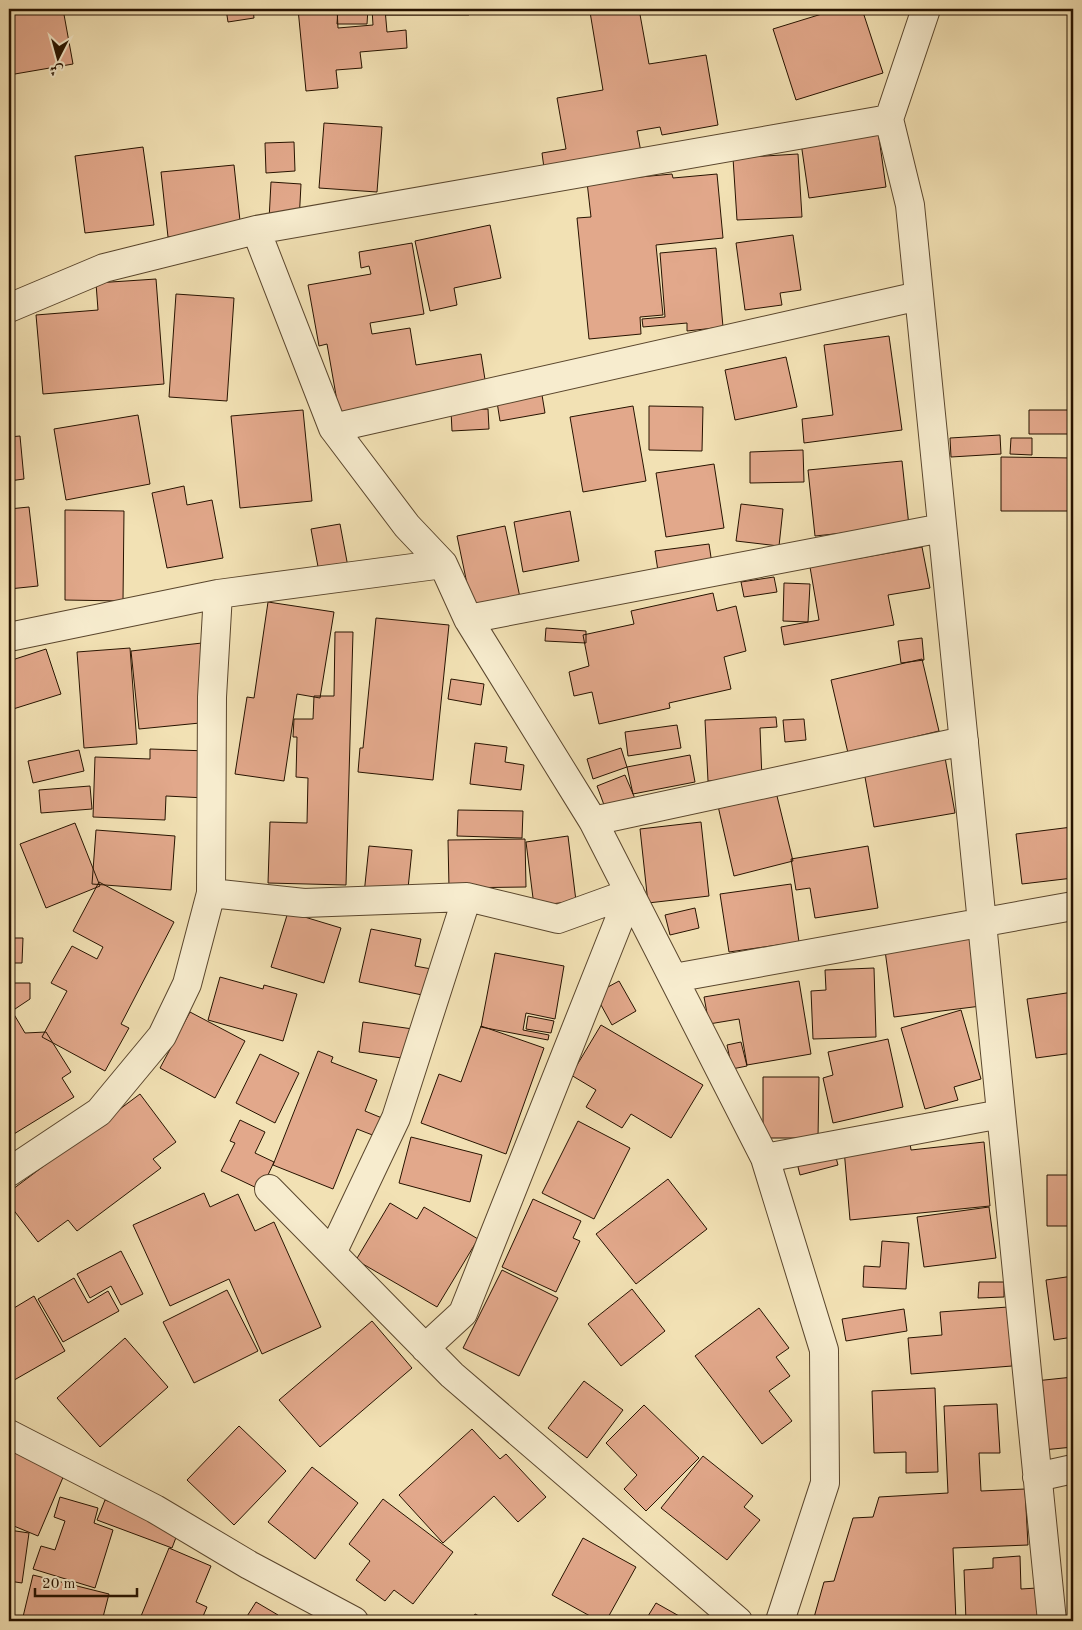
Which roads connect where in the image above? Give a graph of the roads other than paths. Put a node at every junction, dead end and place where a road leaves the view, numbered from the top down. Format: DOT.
graph roads {
  1 [pos="926,9"];
  2 [pos="889,120"];
  3 [pos="256,230"];
  4 [pos="919,296"];
  5 [pos="9,308"];
  6 [pos="333,428"];
  7 [pos="942,528"];
  8 [pos="443,564"];
  9 [pos="218,594"];
  10 [pos="468,619"];
  11 [pos="9,637"];
  12 [pos="964,741"];
  13 [pos="594,821"];
  14 [pos="211,893"];
  15 [pos="630,893"];
  16 [pos="467,897"];
  17 [pos="1073,906"];
  18 [pos="982,922"];
  19 [pos="674,978"];
  20 [pos="1001,1114"];
  21 [pos="765,1158"];
  22 [pos="9,1172"];
  23 [pos="269,1189"];
  24 [pos="332,1253"];
  25 [pos="424,1348"];
  26 [pos="9,1434"];
  27 [pos="1073,1469"];
  28 [pos="1037,1477"];
  29 [pos="354,1621"];
  30 [pos="738,1621"];
  31 [pos="780,1621"];
  32 [pos="1052,1621"];
  1 -- 2 [label="street"];
  2 -- 3 [label="street"];
  2 -- 4 [label="street"];
  3 -- 5 [label="street"];
  3 -- 6 [label="street"];
  4 -- 6 [label="street"];
  4 -- 7 [label="street"];
  6 -- 8 [label="street"];
  7 -- 10 [label="street"];
  7 -- 12 [label="street"];
  8 -- 9 [label="street"];
  8 -- 10 [label="street"];
  9 -- 11 [label="street"];
  9 -- 14 [label="street"];
  10 -- 13 [label="street"];
  12 -- 13 [label="street"];
  12 -- 18 [label="street"];
  13 -- 15 [label="street"];
  14 -- 16 [label="street"];
  14 -- 22 [label="street"];
  15 -- 16 [label="street"];
  15 -- 19 [label="street"];
  15 -- 25 [label="street"];
  16 -- 24 [label="street"];
  17 -- 18 [label="street"];
  18 -- 19 [label="street"];
  18 -- 20 [label="street"];
  19 -- 21 [label="street"];
  20 -- 21 [label="street"];
  20 -- 28 [label="street"];
  21 -- 31 [label="street"];
  23 -- 24 [label="street"];
  24 -- 25 [label="street"];
  25 -- 30 [label="street"];
  26 -- 29 [label="street"];
  27 -- 28 [label="street"];
  28 -- 32 [label="street"];
}
